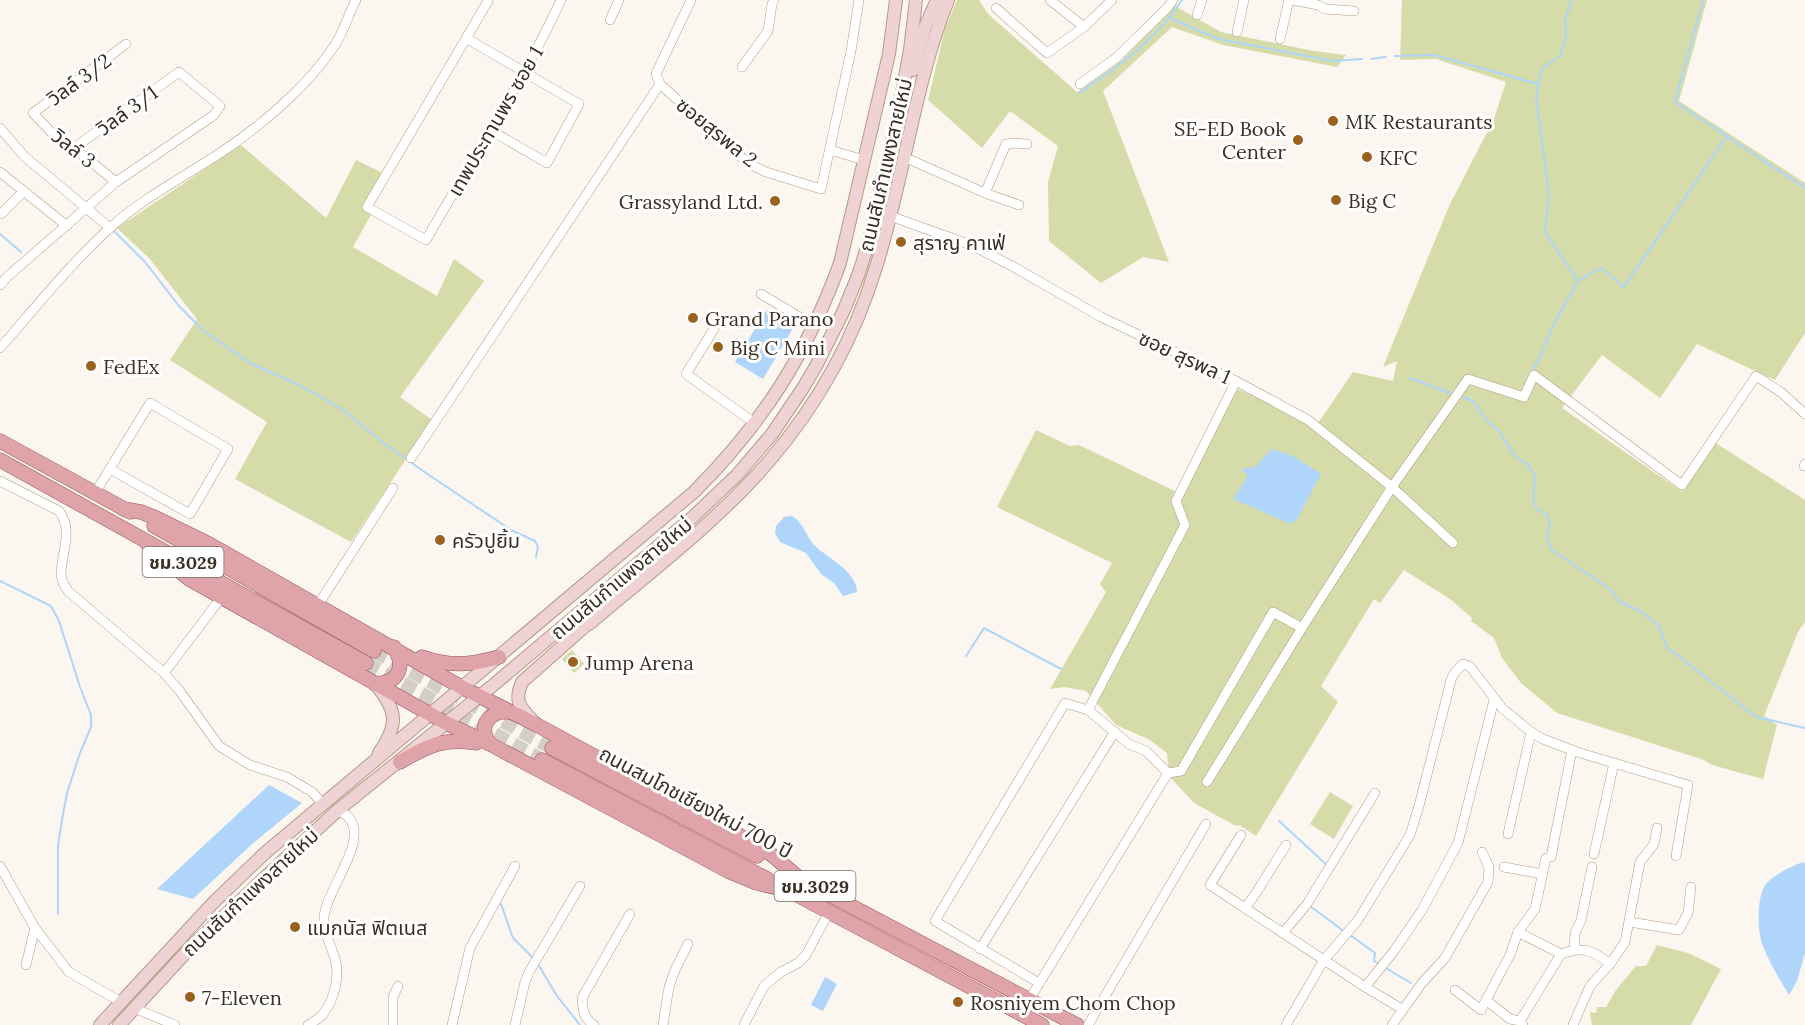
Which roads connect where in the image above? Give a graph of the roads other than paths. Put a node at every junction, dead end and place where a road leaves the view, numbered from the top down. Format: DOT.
graph roads {
  1 [pos="356,0"];
  2 [pos="561,0"];
  3 [pos="619,0"];
  4 [pos="691,0"];
  5 [pos="774,0"];
  6 [pos="859,0"];
  7 [pos="916,0"];
  8 [pos="937,0"];
  9 [pos="948,0"];
  10 [pos="1050,0"];
  11 [pos="1112,0"];
  12 [pos="1173,0"];
  13 [pos="1202,0"];
  14 [pos="1244,0"];
  15 [pos="1289,0"];
  16 [pos="1293,0"];
  17 [pos="488,1"];
  18 [pos="895,1"];
  19 [pos="1316,2"];
  20 [pos="996,8"];
  21 [pos="1354,11"];
  22 [pos="1197,15"];
  23 [pos="610,20"];
  24 [pos="1084,27"];
  25 [pos="1237,32"];
  26 [pos="466,38"];
  27 [pos="1280,39"];
  28 [pos="126,44"];
  29 [pos="742,67"];
  30 [pos="524,72"];
  31 [pos="660,84"];
  32 [pos="1080,84"];
  33 [pos="33,113"];
  34 [pos="898,116"];
  35 [pos="0,128"];
  36 [pos="490,130"];
  37 [pos="1027,144"];
  38 [pos="74,148"];
  39 [pos="830,150"];
  40 [pos="904,157"];
  41 [pos="864,160"];
  42 [pos="0,172"];
  43 [pos="116,182"];
  44 [pos="24,191"];
  45 [pos="985,193"];
  46 [pos="1019,205"];
  47 [pos="87,208"];
  48 [pos="1,214"];
  49 [pos="889,221"];
  50 [pos="67,226"];
  51 [pos="110,228"];
  52 [pos="868,244"];
  53 [pos="3,274"];
  54 [pos="0,285"];
  55 [pos="761,294"];
  56 [pos="844,309"];
  57 [pos="815,326"];
  58 [pos="714,329"];
  59 [pos="0,348"];
  60 [pos="837,360"];
  61 [pos="1236,381"];
  62 [pos="1805,414"];
  63 [pos="756,424"];
  64 [pos="0,441"];
  65 [pos="411,458"];
  66 [pos="0,461"];
  67 [pos="110,469"];
  68 [pos="757,475"];
  69 [pos="0,481"];
  70 [pos="36,481"];
  71 [pos="1392,487"];
  72 [pos="393,488"];
  73 [pos="95,493"];
  74 [pos="719,493"];
  75 [pos="28,496"];
  76 [pos="123,509"];
  77 [pos="146,542"];
  78 [pos="1453,543"];
  79 [pos="636,565"];
  80 [pos="221,598"];
  81 [pos="318,605"];
  82 [pos="589,624"];
  83 [pos="1302,628"];
  84 [pos="394,647"];
  85 [pos="499,657"];
  86 [pos="164,673"];
  87 [pos="375,684"];
  88 [pos="464,688"];
  89 [pos="480,696"];
  90 [pos="1494,700"];
  91 [pos="1088,710"];
  92 [pos="513,712"];
  93 [pos="431,715"];
  94 [pos="446,723"];
  95 [pos="537,725"];
  96 [pos="1531,732"];
  97 [pos="1114,733"];
  98 [pos="490,744"];
  99 [pos="552,748"];
  100 [pos="1572,750"];
  101 [pos="542,760"];
  102 [pos="400,762"];
  103 [pos="1614,763"];
  104 [pos="371,764"];
  105 [pos="1168,773"];
  106 [pos="1207,782"];
  107 [pos="1375,793"];
  108 [pos="323,804"];
  109 [pos="338,810"];
  110 [pos="1206,824"];
  111 [pos="1657,828"];
  112 [pos="1508,834"];
  113 [pos="1241,836"];
  114 [pos="1286,845"];
  115 [pos="1482,852"];
  116 [pos="1594,854"];
  117 [pos="1676,856"];
  118 [pos="0,866"];
  119 [pos="515,866"];
  120 [pos="1503,867"];
  121 [pos="1592,867"];
  122 [pos="1542,874"];
  123 [pos="799,878"];
  124 [pos="580,886"];
  125 [pos="1691,887"];
  126 [pos="791,891"];
  127 [pos="1245,908"];
  128 [pos="829,912"];
  129 [pos="630,914"];
  130 [pos="1630,922"];
  131 [pos="36,928"];
  132 [pos="1518,932"];
  133 [pos="1283,933"];
  134 [pos="687,944"];
  135 [pos="172,946"];
  136 [pos="980,949"];
  137 [pos="1574,949"];
  138 [pos="1561,954"];
  139 [pos="182,956"];
  140 [pos="1324,960"];
  141 [pos="1610,964"];
  142 [pos="26,965"];
  143 [pos="1039,984"];
  144 [pos="398,986"];
  145 [pos="1365,987"];
  146 [pos="1455,990"];
  147 [pos="1029,999"];
  148 [pos="1486,1000"];
  149 [pos="121,1002"];
  150 [pos="135,1008"];
  151 [pos="1402,1009"];
  152 [pos="1021,1020"];
  153 [pos="1515,1023"];
  154 [pos="100,1025"];
  155 [pos="119,1025"];
  156 [pos="175,1025"];
  157 [pos="308,1025"];
  158 [pos="393,1025"];
  159 [pos="452,1025"];
  160 [pos="515,1025"];
  161 [pos="594,1025"];
  162 [pos="663,1025"];
  163 [pos="744,1025"];
  164 [pos="1042,1025"];
  165 [pos="1077,1025"];
  166 [pos="1088,1025"];
  167 [pos="1286,1025"];
  168 [pos="1392,1025"];
  169 [pos="1573,1025"];
  1 -- 51 [label="street"];
  2 -- 30 [label="street, เทพประทานพร ซอย 1"];
  3 -- 23 [label="street"];
  4 -- 31 [label="street, ซอยสุรพล 2"];
  5 -- 29 [label="street"];
  6 -- 39 [label="street"];
  7 -- 34 [label="main road, ถนนสันกำแพงสายใหม่"];
  8 -- 34 [label="main road"];
  9 -- 40 [label="main road"];
  10 -- 24 [label="street"];
  11 -- 24 [label="street"];
  12 -- 32 [label="street"];
  13 -- 22 [label="street"];
  14 -- 25 [label="street"];
  15 -- 27 [label="street"];
  16 -- 19 [label="street"];
  17 -- 26 [label="street"];
  18 -- 41 [label="main road, ถนนสันกำแพงสายใหม่"];
  19 -- 21 [label="street"];
  20 -- 24 [label="street"];
  26 -- 30 [label="street"];
  26 -- 36 [label="street, เทพประทานพร ซอย 1"];
  28 -- 33 [label="street, วิลล์ 3/2"];
  30 -- 36 [label="street, เทพประทานพร ซอย 1"];
  30 -- 36 [label="street"];
  31 -- 39 [label="street, ซอยสุรพล 2"];
  31 -- 65 [label="street"];
  33 -- 38 [label="street, วิลล์ 3"];
  34 -- 52 [label="main road, ถนนสันกำแพงสายใหม่"];
  35 -- 47 [label="street"];
  37 -- 45 [label="street"];
  38 -- 43 [label="street, วิลล์ 3"];
  38 -- 43 [label="street, วิลล์ 3/1"];
  39 -- 41 [label="street"];
  40 -- 45 [label="street"];
  40 -- 49 [label="main road"];
  41 -- 57 [label="main road, ถนนสันกำแพงสายใหม่"];
  42 -- 44 [label="street"];
  43 -- 47 [label="street"];
  44 -- 48 [label="street"];
  44 -- 50 [label="street"];
  45 -- 46 [label="street"];
  47 -- 50 [label="street"];
  47 -- 51 [label="street"];
  49 -- 52 [label="main road"];
  49 -- 60 [label="main road"];
  49 -- 61 [label="street, ซอย สุรพล 1"];
  50 -- 53 [label="street"];
  51 -- 59 [label="street"];
  52 -- 56 [label="main road, ถนนสันกำแพงสายใหม่"];
  53 -- 54 [label="street"];
  55 -- 57 [label="street"];
  56 -- 60 [label="main road"];
  56 -- 74 [label="main road, ถนนสันกำแพงสายใหม่"];
  57 -- 63 [label="main road, ถนนสันกำแพงสายใหม่"];
  58 -- 63 [label="street"];
  60 -- 68 [label="main road"];
  61 -- 71 [label="street, ซอย สุรพล 1"];
  61 -- 91 [label="street"];
  62 -- 71 [label="street"];
  63 -- 85 [label="main road, ถนนสันกำแพงสายใหม่"];
  64 -- 73 [label="main road, ชม.3029"];
  66 -- 70 [label="main road, ชม.3029"];
  67 -- 67 [label="street"];
  67 -- 73 [label="street"];
  68 -- 74 [label="main road"];
  68 -- 82 [label="main road"];
  69 -- 75 [label="street"];
  70 -- 75 [label="street"];
  70 -- 77 [label="main road, ชม.3029"];
  71 -- 78 [label="street, ซอย สุรพล 1"];
  71 -- 83 [label="street"];
  72 -- 81 [label="street"];
  73 -- 76 [label="main road, ชม.3029"];
  74 -- 79 [label="main road, ถนนสันกำแพงสายใหม่"];
  75 -- 86 [label="street"];
  76 -- 77 [label="main road, ชม.3029"];
  76 -- 81 [label="main road"];
  77 -- 80 [label="main road"];
  79 -- 82 [label="main road"];
  79 -- 89 [label="main road, ถนนสันกำแพงสายใหม่"];
  80 -- 86 [label="street"];
  80 -- 87 [label="main road"];
  81 -- 84 [label="main road"];
  82 -- 95 [label="main road"];
  83 -- 105 [label="street"];
  83 -- 106 [label="street"];
  84 -- 85 [label="main road"];
  84 -- 87 [label="main road"];
  84 -- 88 [label="main road"];
  85 -- 88 [label="main road, ถนนสันกำแพงสายใหม่"];
  86 -- 108 [label="street"];
  87 -- 93 [label="main road"];
  87 -- 104 [label="main road"];
  88 -- 89 [label="main road"];
  88 -- 93 [label="main road, ถนนสันกำแพงสายใหม่"];
  89 -- 92 [label="main road"];
  89 -- 94 [label="main road, ถนนสันกำแพงสายใหม่"];
  90 -- 96 [label="street"];
  90 -- 140 [label="street"];
  90 -- 145 [label="street"];
  91 -- 97 [label="street"];
  91 -- 136 [label="street"];
  92 -- 95 [label="main road"];
  92 -- 98 [label="main road"];
  93 -- 94 [label="main road"];
  93 -- 104 [label="main road, ถนนสันกำแพงสายใหม่"];
  94 -- 98 [label="main road"];
  94 -- 102 [label="main road, ถนนสันกำแพงสายใหม่"];
  95 -- 123 [label="main road"];
  96 -- 100 [label="street"];
  96 -- 112 [label="street"];
  97 -- 105 [label="street"];
  97 -- 136 [label="street"];
  98 -- 102 [label="main road"];
  98 -- 126 [label="main road"];
  99 -- 123 [label="main road, ถนนสมโภชเชียงใหม่ 700 ปี / ชม.3029"];
  100 -- 103 [label="street"];
  100 -- 122 [label="street"];
  101 -- 126 [label="main road, ถนนสมโภชเชียงใหม่ 700 ปี / ชม.3029"];
  102 -- 109 [label="main road, ถนนสันกำแพงสายใหม่"];
  103 -- 116 [label="street"];
  103 -- 117 [label="street"];
  104 -- 108 [label="main road, ถนนสันกำแพงสายใหม่"];
  105 -- 143 [label="street"];
  107 -- 133 [label="street"];
  108 -- 135 [label="main road, ถนนสันกำแพงสายใหม่"];
  109 -- 139 [label="main road, ถนนสันกำแพงสายใหม่"];
  109 -- 157 [label="street"];
  110 -- 166 [label="street"];
  111 -- 130 [label="street"];
  113 -- 127 [label="street"];
  114 -- 127 [label="street"];
  115 -- 151 [label="street"];
  118 -- 131 [label="street"];
  119 -- 159 [label="street"];
  120 -- 122 [label="street"];
  121 -- 137 [label="street"];
  122 -- 132 [label="street"];
  123 -- 147 [label="main road, ถนนสมโภชเชียงใหม่ 700 ปี / ชม.3029"];
  124 -- 160 [label="street"];
  125 -- 130 [label="street"];
  126 -- 128 [label="main road, ถนนสมโภชเชียงใหม่ 700 ปี / ชม.3029"];
  127 -- 133 [label="street"];
  128 -- 152 [label="main road, ถนนสมโภชเชียงใหม่ 700 ปี / ชม.3029"];
  128 -- 163 [label="street"];
  129 -- 161 [label="street"];
  130 -- 141 [label="street"];
  131 -- 142 [label="street"];
  131 -- 149 [label="street"];
  132 -- 138 [label="street"];
  132 -- 148 [label="street"];
  133 -- 140 [label="street"];
  134 -- 162 [label="street"];
  135 -- 139 [label="main road"];
  135 -- 149 [label="main road, ถนนสันกำแพงสายใหม่"];
  136 -- 143 [label="street"];
  137 -- 138 [label="street"];
  137 -- 141 [label="street"];
  138 -- 153 [label="street"];
  139 -- 150 [label="main road, ถนนสันกำแพงสายใหม่"];
  140 -- 145 [label="street"];
  140 -- 167 [label="street"];
  141 -- 169 [label="street"];
  143 -- 147 [label="street"];
  144 -- 158 [label="street"];
  145 -- 151 [label="street"];
  146 -- 148 [label="street"];
  147 -- 165 [label="main road, ถนนสมโภชเชียงใหม่ 700 ปี / ชม.3029"];
  148 -- 153 [label="street"];
  149 -- 154 [label="main road, ถนนสันกำแพงสายใหม่"];
  150 -- 155 [label="main road, ถนนสันกำแพงสายใหม่"];
  150 -- 156 [label="street"];
  151 -- 168 [label="street"];
  152 -- 164 [label="main road, ถนนสมโภชเชียงใหม่ 700 ปี / ชม.3029"];
}
